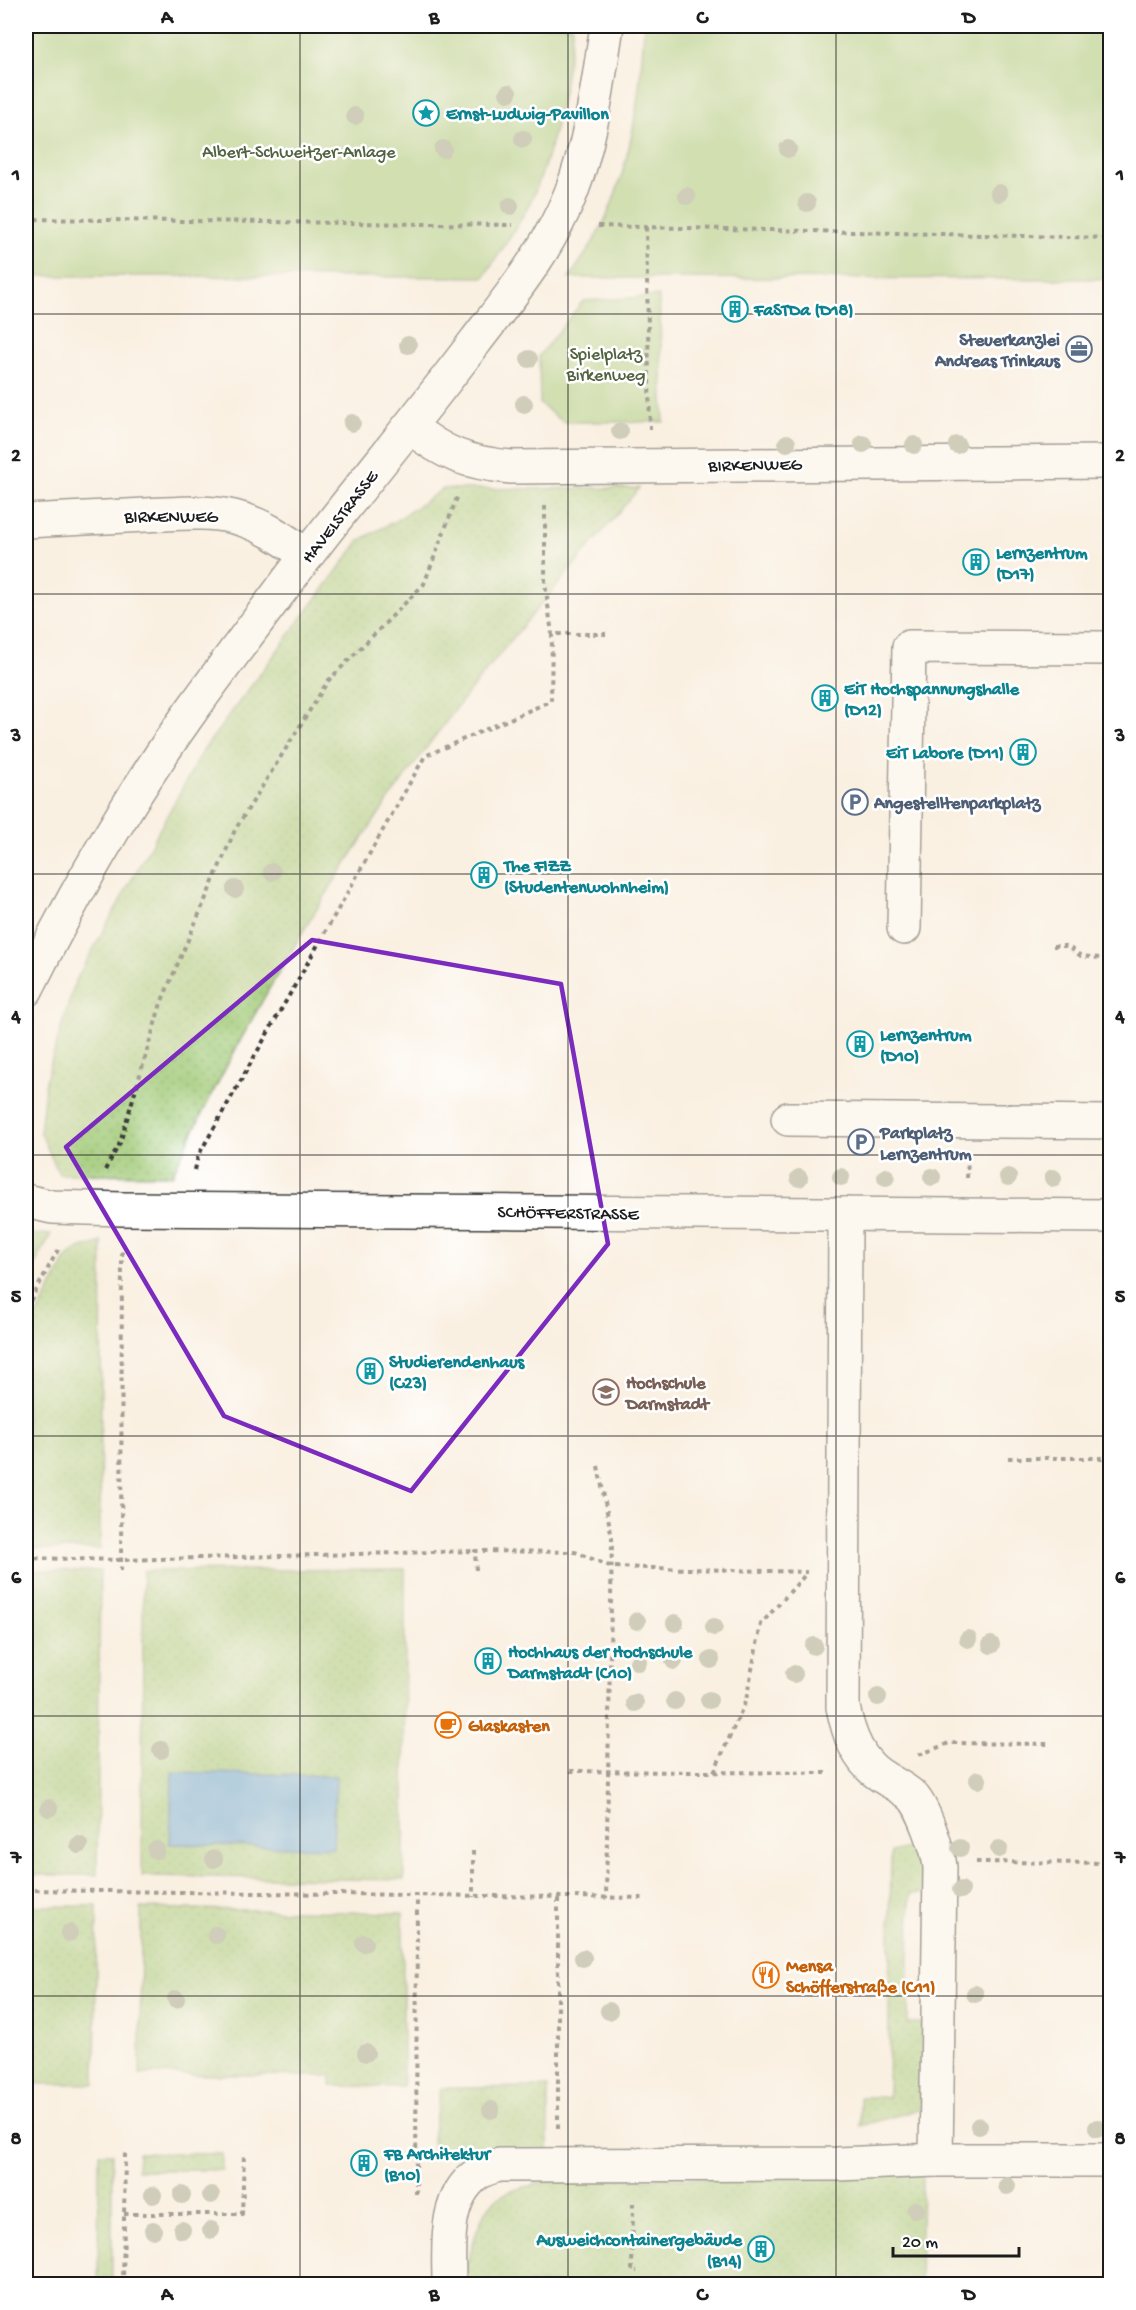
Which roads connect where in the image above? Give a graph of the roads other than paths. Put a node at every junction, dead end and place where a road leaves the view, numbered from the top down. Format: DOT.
graph roads {
  1 [pos="607,26"];
  2 [pos="410,427"];
  3 [pos="1110,462"];
  4 [pos="26,522"];
  5 [pos="307,556"];
  6 [pos="1110,648"];
  7 [pos="904,928"];
  8 [pos="26,990"];
  9 [pos="788,1119"];
  10 [pos="1110,1122"];
  11 [pos="26,1201"];
  12 [pos="845,1214"];
  13 [pos="1110,1216"];
  14 [pos="936,2160"];
  15 [pos="1110,2160"];
  16 [pos="449,2284"];
  1 -- 2 [label="street, HAVELSTRASSE"];
  2 -- 3 [label="street, BIRKENWEG"];
  2 -- 5 [label="street, HAVELSTRASSE"];
  4 -- 5 [label="street, BIRKENWEG"];
  5 -- 8 [label="street, HAVELSTRASSE"];
  6 -- 7 [label="street"];
  9 -- 10 [label="street"];
  11 -- 12 [label="street, SCHÖFFERSTRASSE"];
  12 -- 13 [label="street, SCHÖFFERSTRASSE"];
  12 -- 14 [label="street"];
  14 -- 15 [label="street"];
  14 -- 16 [label="street"];
}
